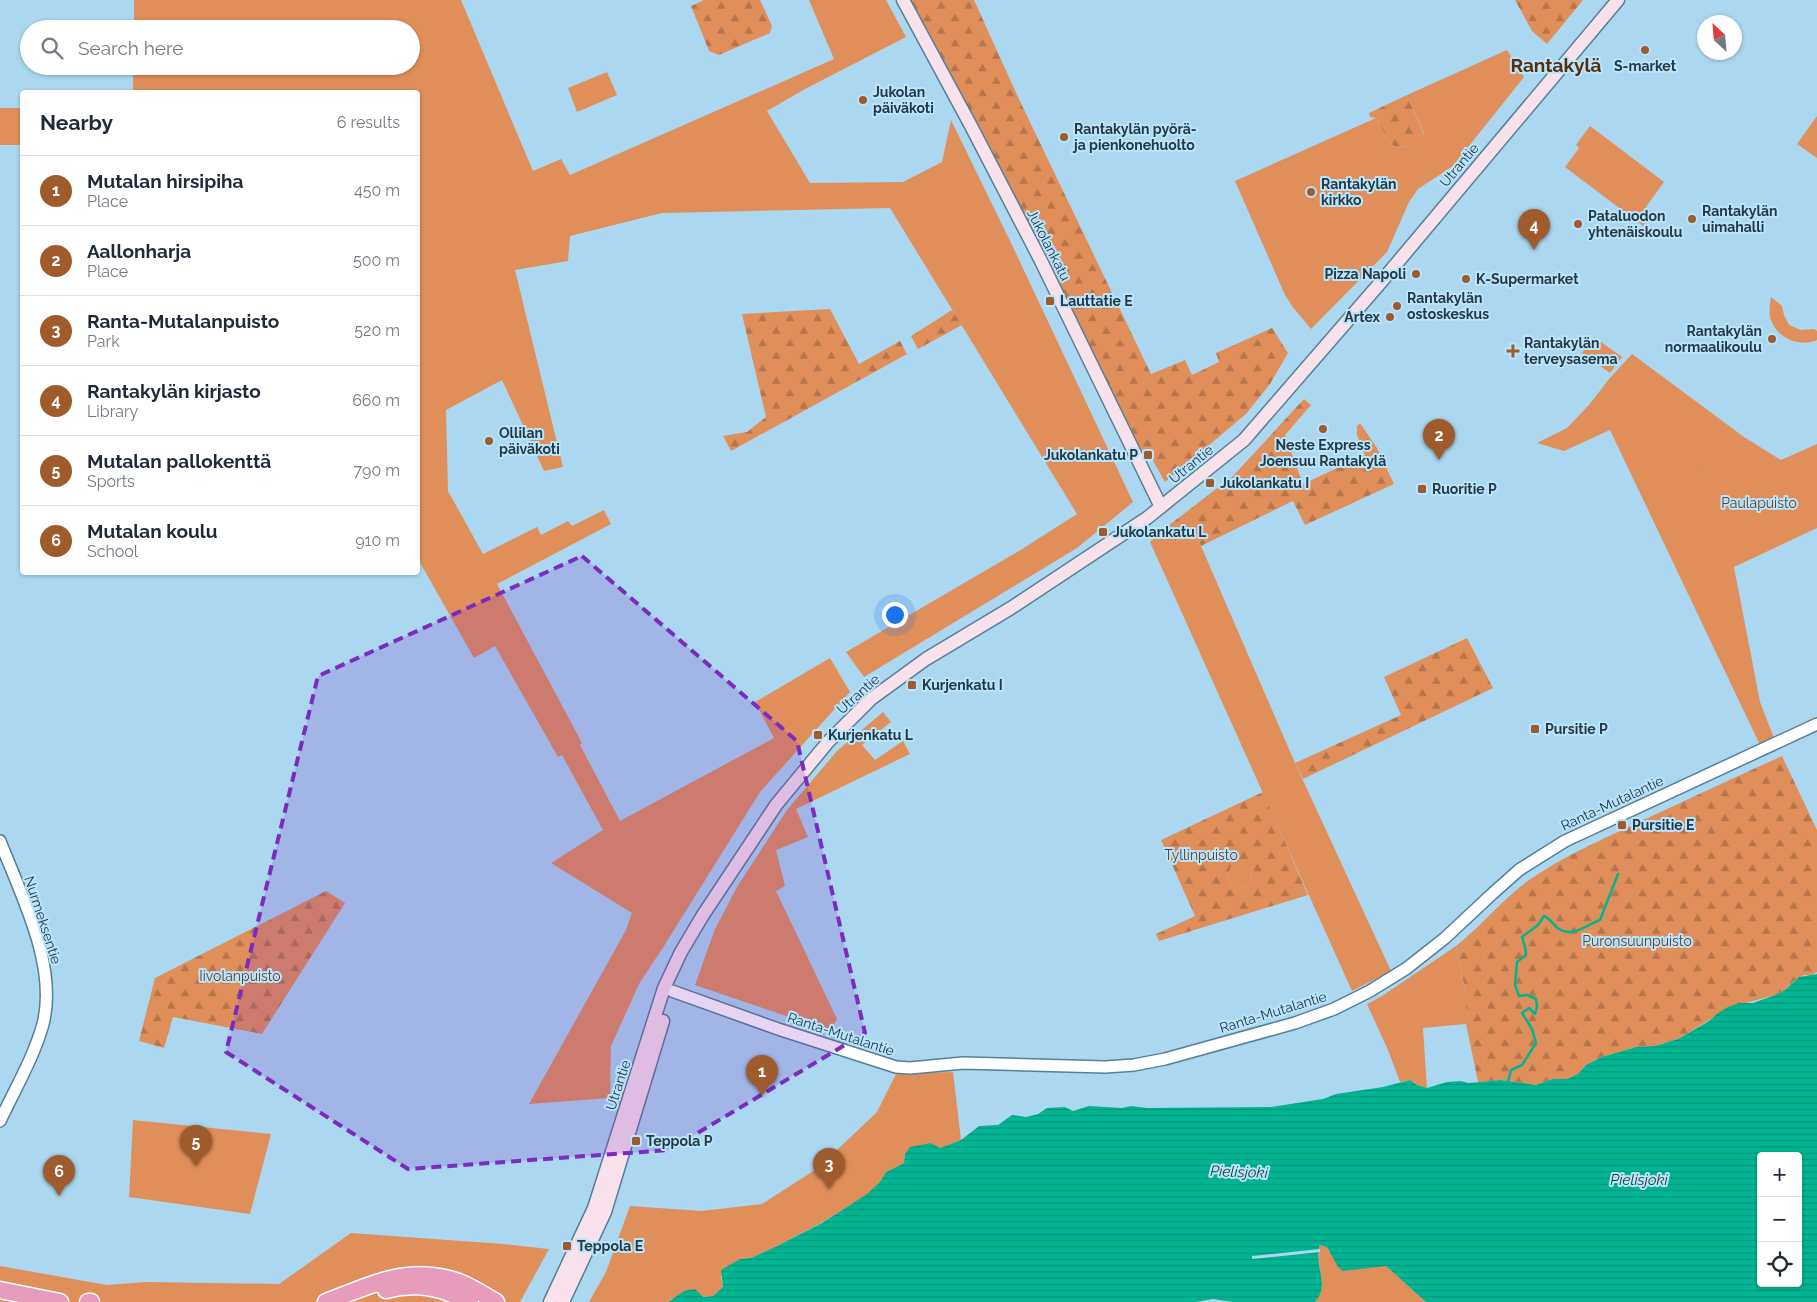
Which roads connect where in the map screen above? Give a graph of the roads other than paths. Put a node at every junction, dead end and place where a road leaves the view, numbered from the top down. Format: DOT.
graph roads {
  1 [pos="903,0"];
  2 [pos="1618,0"];
  3 [pos="1161,507"];
  4 [pos="1817,724"];
  5 [pos="0,842"];
  6 [pos="724,882"];
  7 [pos="672,991"];
  8 [pos="0,1121"];
  9 [pos="0,1290"];
  10 [pos="60,1302"];
  11 [pos="326,1302"];
  12 [pos="356,1302"];
  13 [pos="470,1302"];
  14 [pos="496,1302"];
  15 [pos="550,1302"];
  16 [pos="563,1302"];
  1 -- 3 [label="main road, Jukolankatu"];
  2 -- 3 [label="main road, Utrantie"];
  3 -- 6 [label="main road, Utrantie"];
  4 -- 7 [label="street, Ranta-Mutalantie"];
  5 -- 8 [label="street, Nurmeksentie"];
  6 -- 7 [label="main road, Utrantie"];
  6 -- 15 [label="main road, Utrantie"];
  7 -- 16 [label="main road, Utrantie"];
  9 -- 10 [label="highway"];
  11 -- 14 [label="highway"];
  12 -- 13 [label="highway"];
}
